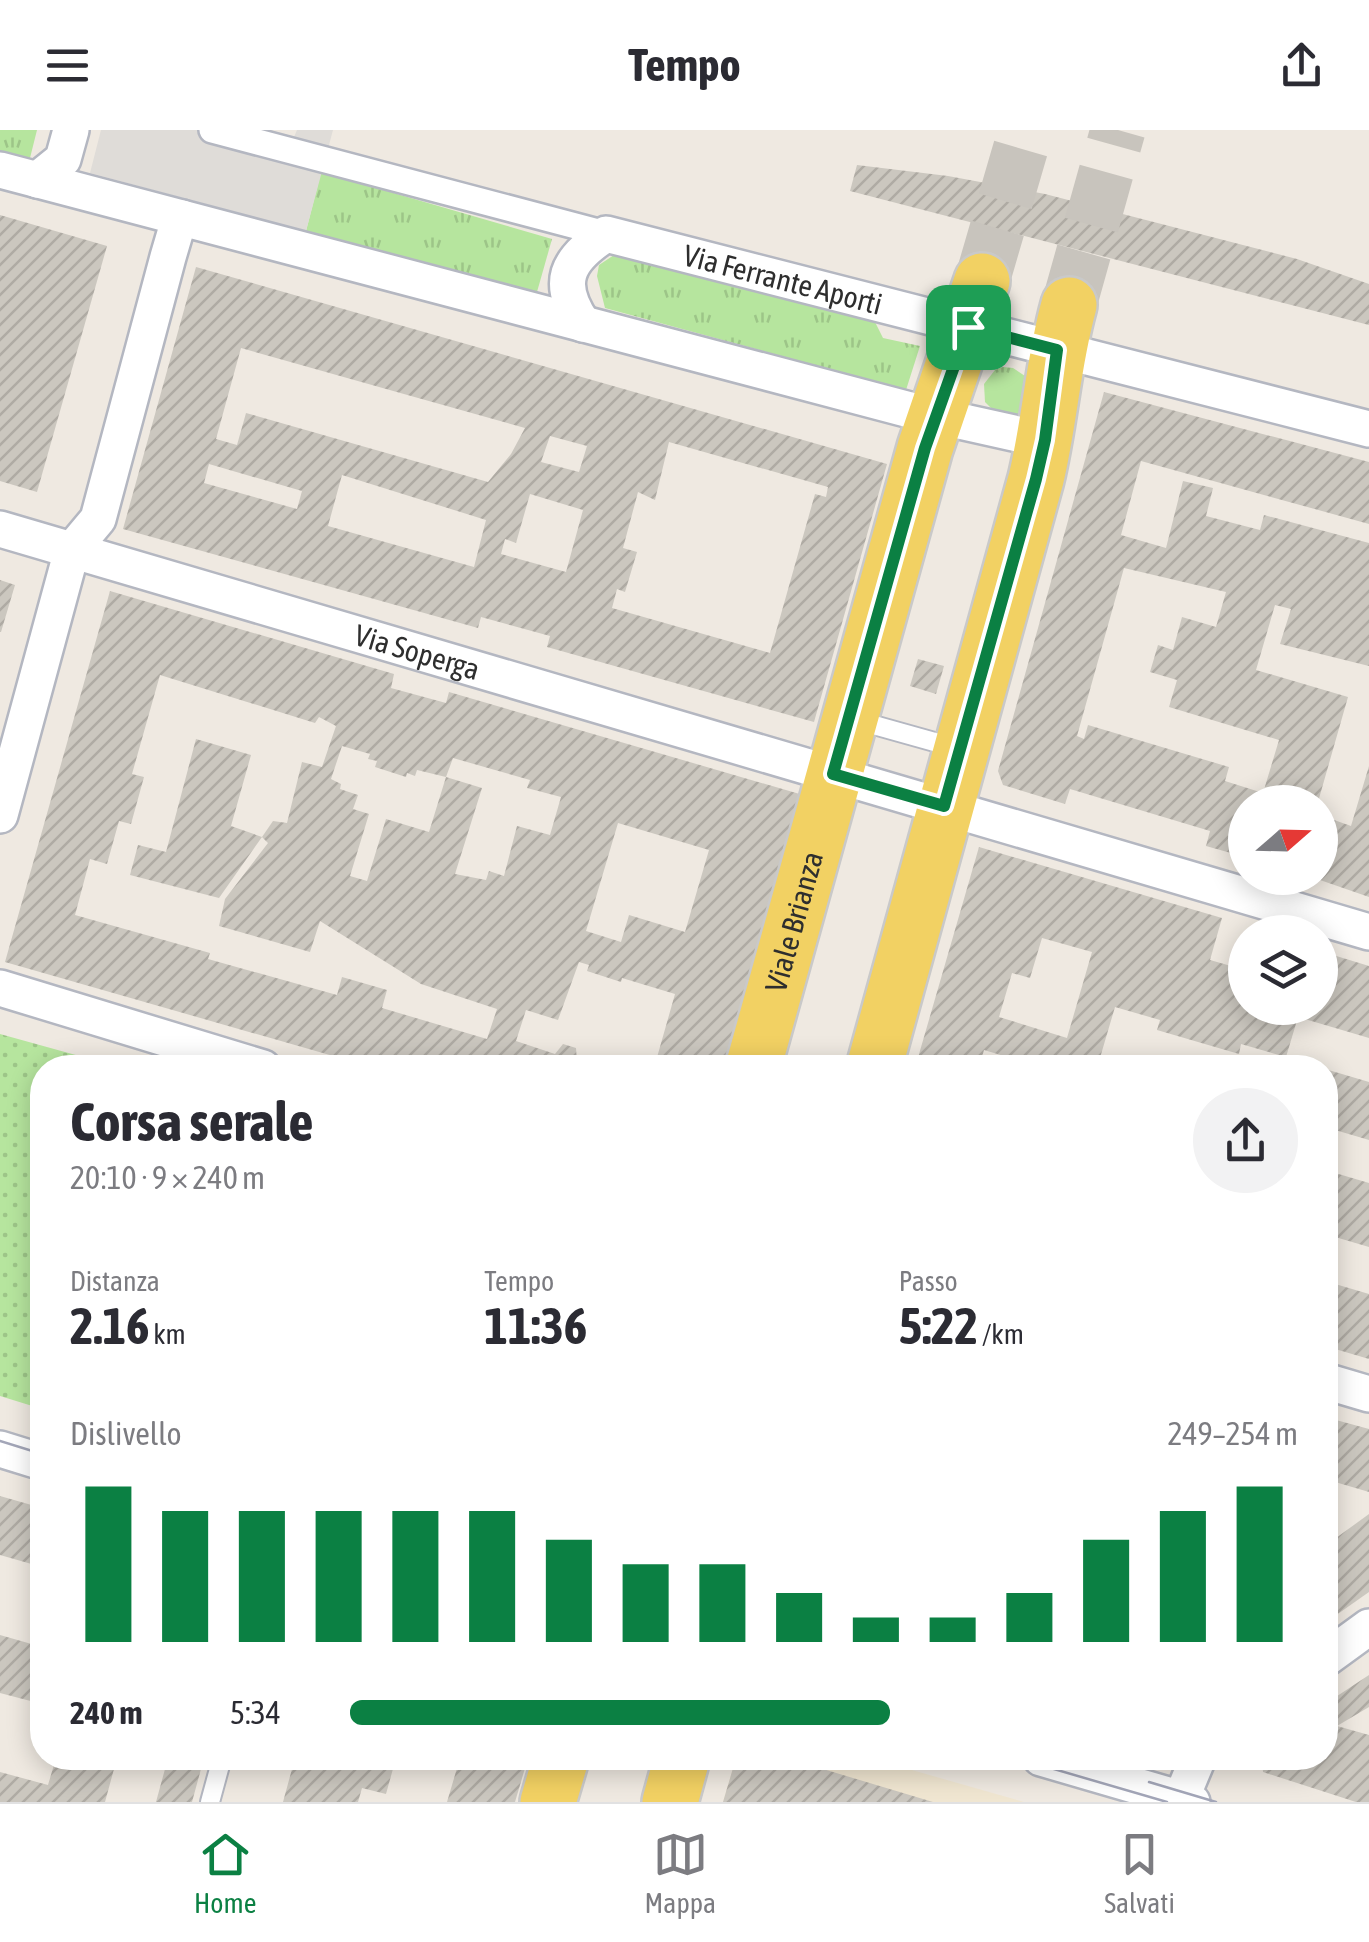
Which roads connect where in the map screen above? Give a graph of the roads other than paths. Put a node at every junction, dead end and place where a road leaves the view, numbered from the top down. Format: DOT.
graph roads {
  1 [pos="72,130"];
  2 [pos="212,130"];
  3 [pos="0,170"];
  4 [pos="38,180"];
  5 [pos="182,218"];
  6 [pos="606,234"];
  7 [pos="975,304"];
  8 [pos="584,324"];
  9 [pos="1063,327"];
  10 [pos="936,416"];
  11 [pos="1369,429"];
  12 [pos="1045,440"];
  13 [pos="0,529"];
  14 [pos="72,550"];
  15 [pos="850,718"];
  16 [pos="961,750"];
  17 [pos="833,774"];
  18 [pos="944,806"];
  19 [pos="0,815"];
  20 [pos="1369,932"];
  21 [pos="0,988"];
  22 [pos="221,1055"];
  23 [pos="757,1055"];
  24 [pos="877,1055"];
  25 [pos="1338,1385"];
  26 [pos="1369,1394"];
  27 [pos="0,1449"];
  28 [pos="30,1458"];
  29 [pos="1369,1627"];
  30 [pos="1338,1650"];
  31 [pos="219,1770"];
  32 [pos="557,1770"];
  33 [pos="679,1770"];
  34 [pos="1074,1770"];
  35 [pos="1195,1770"];
  36 [pos="1139,1794"];
  37 [pos="1186,1800"];
  38 [pos="210,1802"];
  39 [pos="548,1802"];
  40 [pos="670,1802"];
  1 -- 4 [label="street"];
  2 -- 6 [label="street, Via Ferrante Aporti"];
  3 -- 4 [label="street"];
  4 -- 5 [label="street"];
  5 -- 8 [label="street"];
  5 -- 14 [label="street"];
  6 -- 7 [label="street, Via Ferrante Aporti"];
  6 -- 8 [label="street"];
  7 -- 9 [label="street, Via Ferrante Aporti"];
  7 -- 10 [label="main road, Viale Brianza"];
  8 -- 10 [label="street"];
  9 -- 11 [label="street, Via Ferrante Aporti"];
  9 -- 12 [label="main road"];
  10 -- 12 [label="street"];
  10 -- 15 [label="main road, Viale Brianza"];
  12 -- 16 [label="main road"];
  13 -- 14 [label="street, Via Soperga"];
  14 -- 17 [label="street, Via Soperga"];
  14 -- 19 [label="street"];
  15 -- 16 [label="lane"];
  15 -- 17 [label="main road, Viale Brianza"];
  16 -- 18 [label="main road"];
  17 -- 18 [label="street"];
  17 -- 23 [label="main road, Viale Brianza"];
  18 -- 20 [label="street"];
  18 -- 24 [label="main road"];
  21 -- 22 [label="street"];
  25 -- 26 [label="street"];
  27 -- 28 [label="street"];
  29 -- 30 [label="street"];
  31 -- 38 [label="lane"];
  32 -- 39 [label="main road"];
  33 -- 40 [label="main road"];
  34 -- 36 [label="street"];
  35 -- 37 [label="street"];
  36 -- 37 [label="street"];
}
